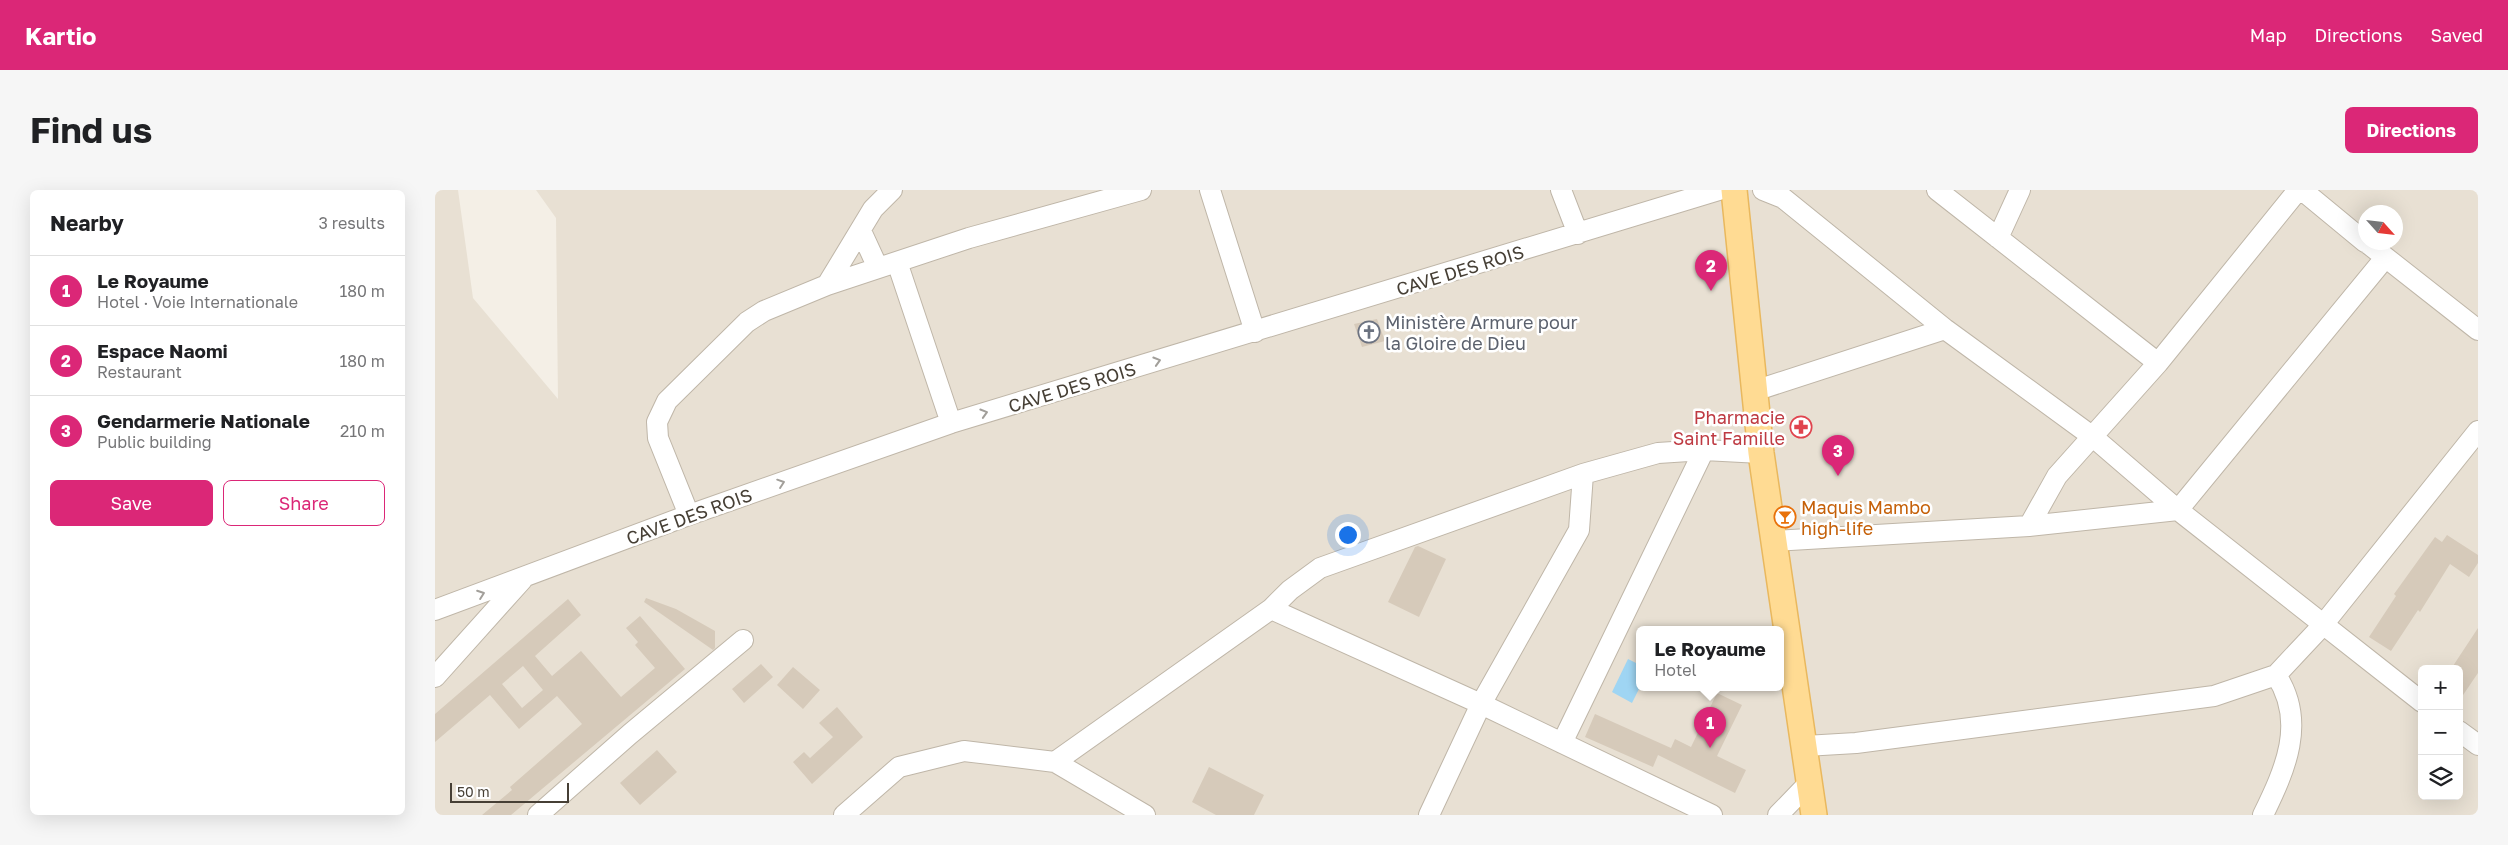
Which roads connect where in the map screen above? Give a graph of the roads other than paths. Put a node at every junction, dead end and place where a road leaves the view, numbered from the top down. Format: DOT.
graph roads {
  1 [pos="892,190"];
  2 [pos="1141,190"];
  3 [pos="1210,190"];
  4 [pos="1561,190"];
  5 [pos="1719,190"];
  6 [pos="1734,190"];
  7 [pos="1763,190"];
  8 [pos="1937,190"];
  9 [pos="2020,190"];
  10 [pos="2300,190"];
  11 [pos="861,231"];
  12 [pos="1578,234"];
  13 [pos="2358,236"];
  14 [pos="1998,238"];
  15 [pos="2376,250"];
  16 [pos="2385,258"];
  17 [pos="887,265"];
  18 [pos="827,285"];
  19 [pos="1945,329"];
  20 [pos="2478,330"];
  21 [pos="1255,332"];
  22 [pos="2158,364"];
  23 [pos="1754,390"];
  24 [pos="951,423"];
  25 [pos="2478,431"];
  26 [pos="2093,437"];
  27 [pos="1704,450"];
  28 [pos="1761,453"];
  29 [pos="1583,474"];
  30 [pos="2178,510"];
  31 [pos="689,515"];
  32 [pos="2029,526"];
  33 [pos="1774,542"];
  34 [pos="524,578"];
  35 [pos="1271,609"];
  36 [pos="435,610"];
  37 [pos="2322,626"];
  38 [pos="743,640"];
  39 [pos="2276,675"];
  40 [pos="435,677"];
  41 [pos="2418,699"];
  42 [pos="1481,704"];
  43 [pos="1563,743"];
  44 [pos="1805,746"];
  45 [pos="1055,762"];
  46 [pos="1809,783"];
  47 [pos="1136,813"];
  48 [pos="537,815"];
  49 [pos="844,815"];
  50 [pos="1429,815"];
  51 [pos="1713,815"];
  52 [pos="1778,815"];
  53 [pos="1814,815"];
  54 [pos="2263,815"];
  1 -- 11 [label="street"];
  2 -- 17 [label="street"];
  3 -- 21 [label="street"];
  4 -- 12 [label="street"];
  5 -- 12 [label="street, CAVE DES ROIS"];
  6 -- 23 [label="main road"];
  7 -- 19 [label="street"];
  8 -- 14 [label="street"];
  9 -- 14 [label="street"];
  10 -- 13 [label="street"];
  10 -- 22 [label="street"];
  11 -- 17 [label="street"];
  11 -- 18 [label="street"];
  12 -- 21 [label="street, CAVE DES ROIS"];
  14 -- 22 [label="street"];
  15 -- 16 [label="street"];
  16 -- 20 [label="street"];
  16 -- 30 [label="street"];
  17 -- 18 [label="street"];
  17 -- 24 [label="street"];
  18 -- 31 [label="street"];
  19 -- 23 [label="street"];
  19 -- 26 [label="street"];
  24 -- 21 [label="street, CAVE DES ROIS, one-way"];
  22 -- 26 [label="street"];
  23 -- 28 [label="main road"];
  31 -- 24 [label="street, CAVE DES ROIS, one-way"];
  25 -- 37 [label="street"];
  26 -- 30 [label="street"];
  26 -- 32 [label="street"];
  27 -- 28 [label="street"];
  27 -- 29 [label="street"];
  27 -- 43 [label="street"];
  28 -- 33 [label="main road"];
  29 -- 35 [label="street"];
  29 -- 42 [label="street"];
  30 -- 32 [label="street"];
  30 -- 37 [label="street"];
  31 -- 34 [label="street, CAVE DES ROIS"];
  32 -- 33 [label="street"];
  33 -- 44 [label="main road"];
  36 -- 34 [label="street, CAVE DES ROIS, one-way"];
  34 -- 40 [label="street"];
  35 -- 42 [label="street"];
  35 -- 45 [label="street"];
  37 -- 39 [label="street"];
  37 -- 41 [label="street"];
  38 -- 48 [label="street"];
  39 -- 44 [label="street"];
  39 -- 54 [label="street"];
  42 -- 43 [label="street"];
  42 -- 50 [label="street"];
  43 -- 51 [label="street"];
  44 -- 46 [label="main road"];
  45 -- 47 [label="street"];
  45 -- 49 [label="street"];
  46 -- 52 [label="street"];
  46 -- 53 [label="main road"];
}
